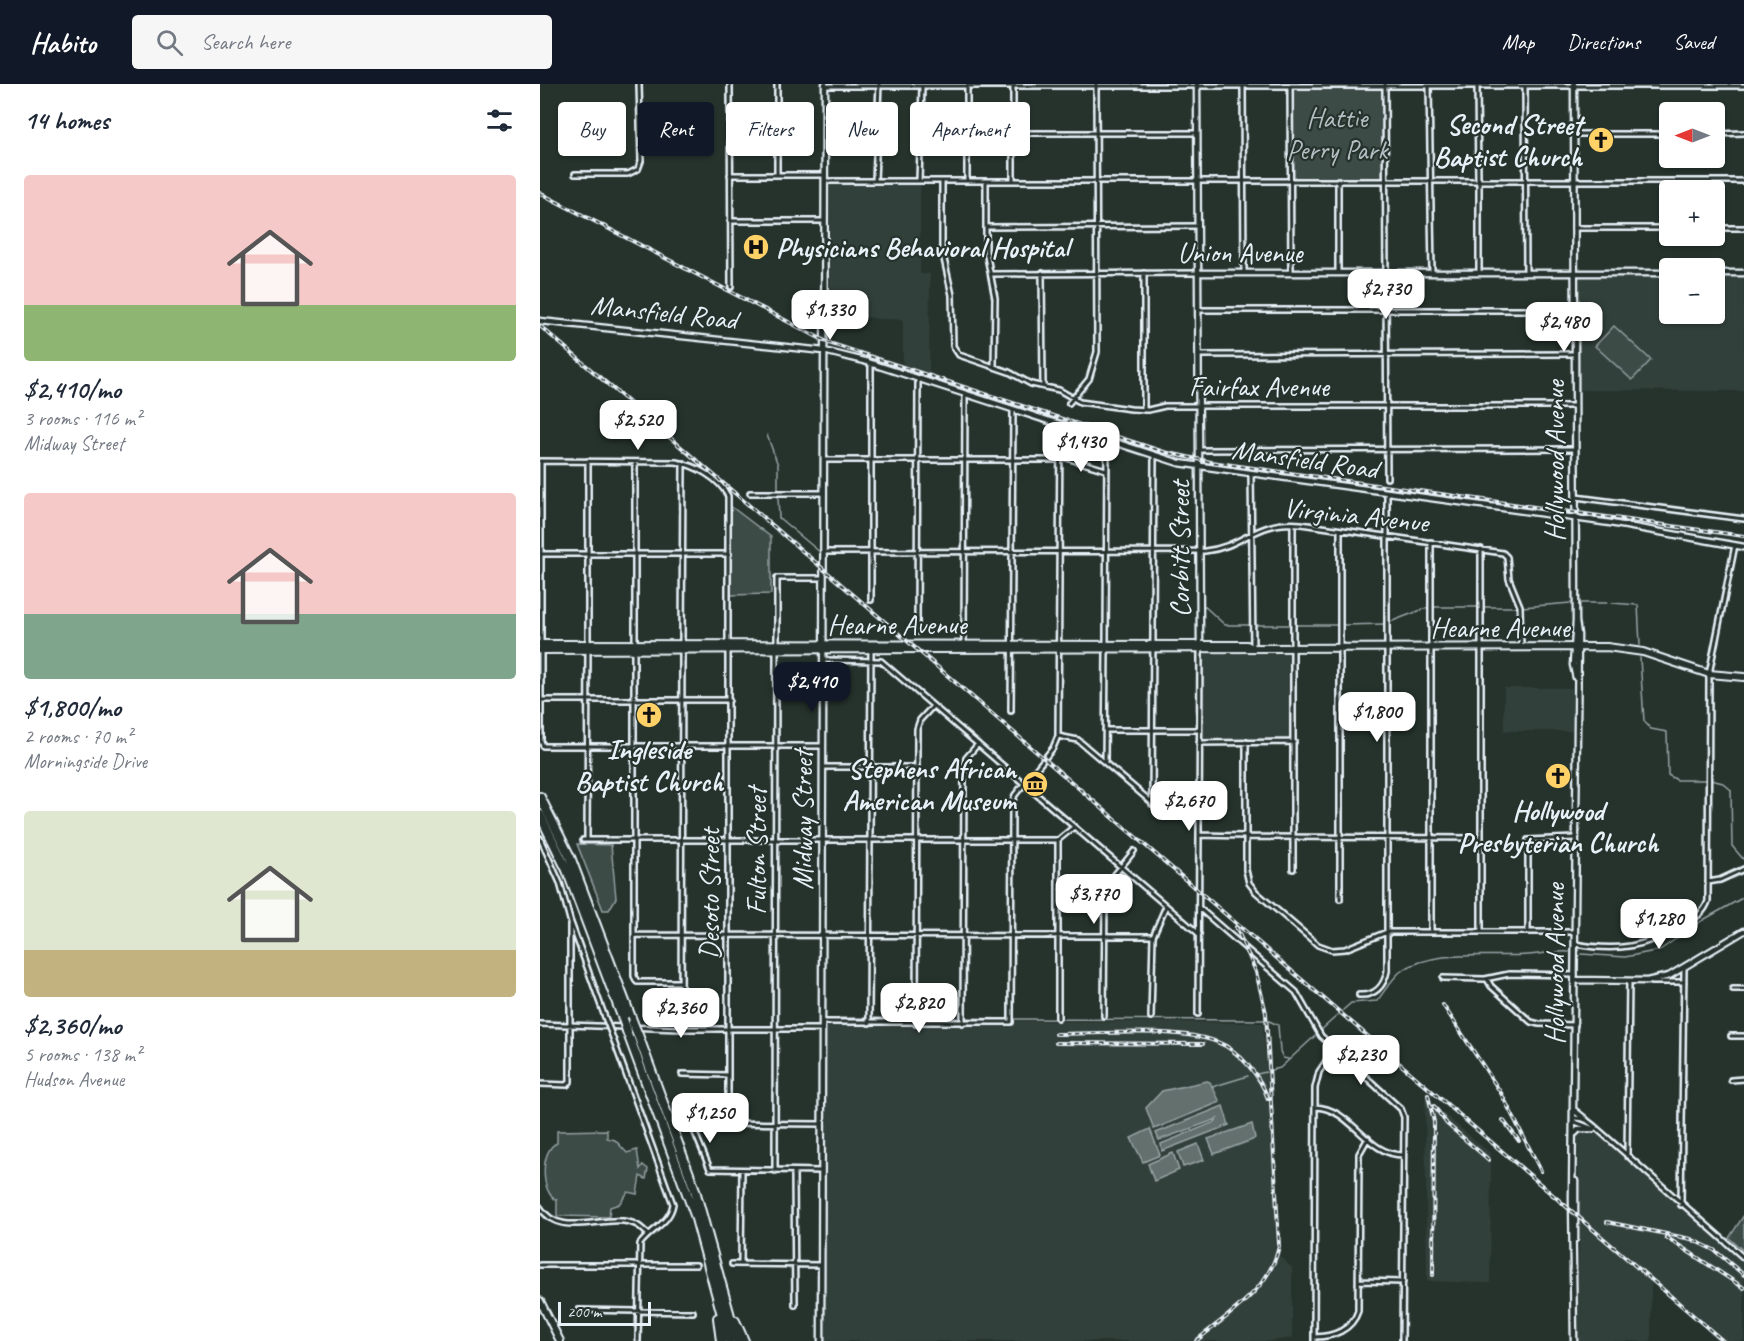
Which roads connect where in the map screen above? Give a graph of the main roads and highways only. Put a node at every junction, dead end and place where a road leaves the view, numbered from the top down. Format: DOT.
graph roads {
  1 [pos="825,85"];
  2 [pos="1197,85"];
  3 [pos="1574,85"];
  4 [pos="1198,273"];
  5 [pos="1575,273"];
  6 [pos="1659,273"];
  7 [pos="1725,273"];
  8 [pos="1744,273"];
  9 [pos="540,321"];
  10 [pos="824,353"];
  11 [pos="1199,466"];
  12 [pos="1575,518"];
  13 [pos="1744,547"];
  14 [pos="540,644"];
  15 [pos="588,647"];
  16 [pos="824,648"];
  17 [pos="964,648"];
  18 [pos="1200,648"];
  19 [pos="1576,648"];
  20 [pos="540,650"];
  21 [pos="1744,677"];
  22 [pos="540,797"];
  23 [pos="540,815"];
  24 [pos="1744,931"];
  25 [pos="1575,977"];
  26 [pos="1575,1111"];
  27 [pos="1585,1119"];
  28 [pos="1596,1130"];
  29 [pos="1575,1133"];
  30 [pos="725,1299"];
  31 [pos="540,1301"];
  32 [pos="718,1305"];
  33 [pos="542,1311"];
  34 [pos="560,1341"];
  35 [pos="721,1341"];
  36 [pos="729,1341"];
  37 [pos="737,1341"];
  38 [pos="744,1341"];
  39 [pos="821,1341"];
  40 [pos="1574,1341"];
  1 -- 10 [label="main road, Midway Street"];
  2 -- 4 [label="main road, Corbitt Street"];
  3 -- 5 [label="main road, Hollywood Avenue"];
  4 -- 5 [label="main road, Union Avenue"];
  4 -- 11 [label="main road, Corbitt Street"];
  5 -- 6 [label="main road, Union Avenue"];
  5 -- 12 [label="main road, Hollywood Avenue"];
  7 -- 8 [label="main road"];
  9 -- 10 [label="main road, Mansfield Road"];
  10 -- 11 [label="main road, Mansfield Road"];
  10 -- 16 [label="main road, Midway Street"];
  11 -- 12 [label="main road, Mansfield Road"];
  11 -- 18 [label="main road, Corbitt Street"];
  12 -- 13 [label="main road, Mansfield Road"];
  12 -- 19 [label="main road, Hollywood Avenue"];
  14 -- 15 [label="main road, Hearne Avenue"];
  15 -- 16 [label="main road, Hearne Avenue"];
  15 -- 20 [label="main road, Hearne Avenue"];
  16 -- 17 [label="main road, Hearne Avenue"];
  16 -- 17 [label="main road, Hearne Avenue"];
  16 -- 39 [label="main road, Midway Street"];
  17 -- 18 [label="main road, Hearne Avenue"];
  18 -- 19 [label="main road, Hearne Avenue"];
  19 -- 21 [label="main road, Hearne Avenue"];
  19 -- 25 [label="main road, Hollywood Avenue"];
  22 -- 30 [label="highway, bridge"];
  23 -- 32 [label="highway, bridge"];
  24 -- 25 [label="main road"];
  25 -- 26 [label="main road, Hollywood Avenue"];
  26 -- 27 [label="main road"];
  26 -- 29 [label="main road, Hollywood Avenue"];
  28 -- 29 [label="main road"];
  29 -- 40 [label="main road, Hollywood Avenue"];
  30 -- 37 [label="highway"];
  30 -- 38 [label="highway"];
  31 -- 33 [label="main road"];
  32 -- 35 [label="highway"];
  32 -- 36 [label="highway"];
  33 -- 34 [label="main road"];
}
